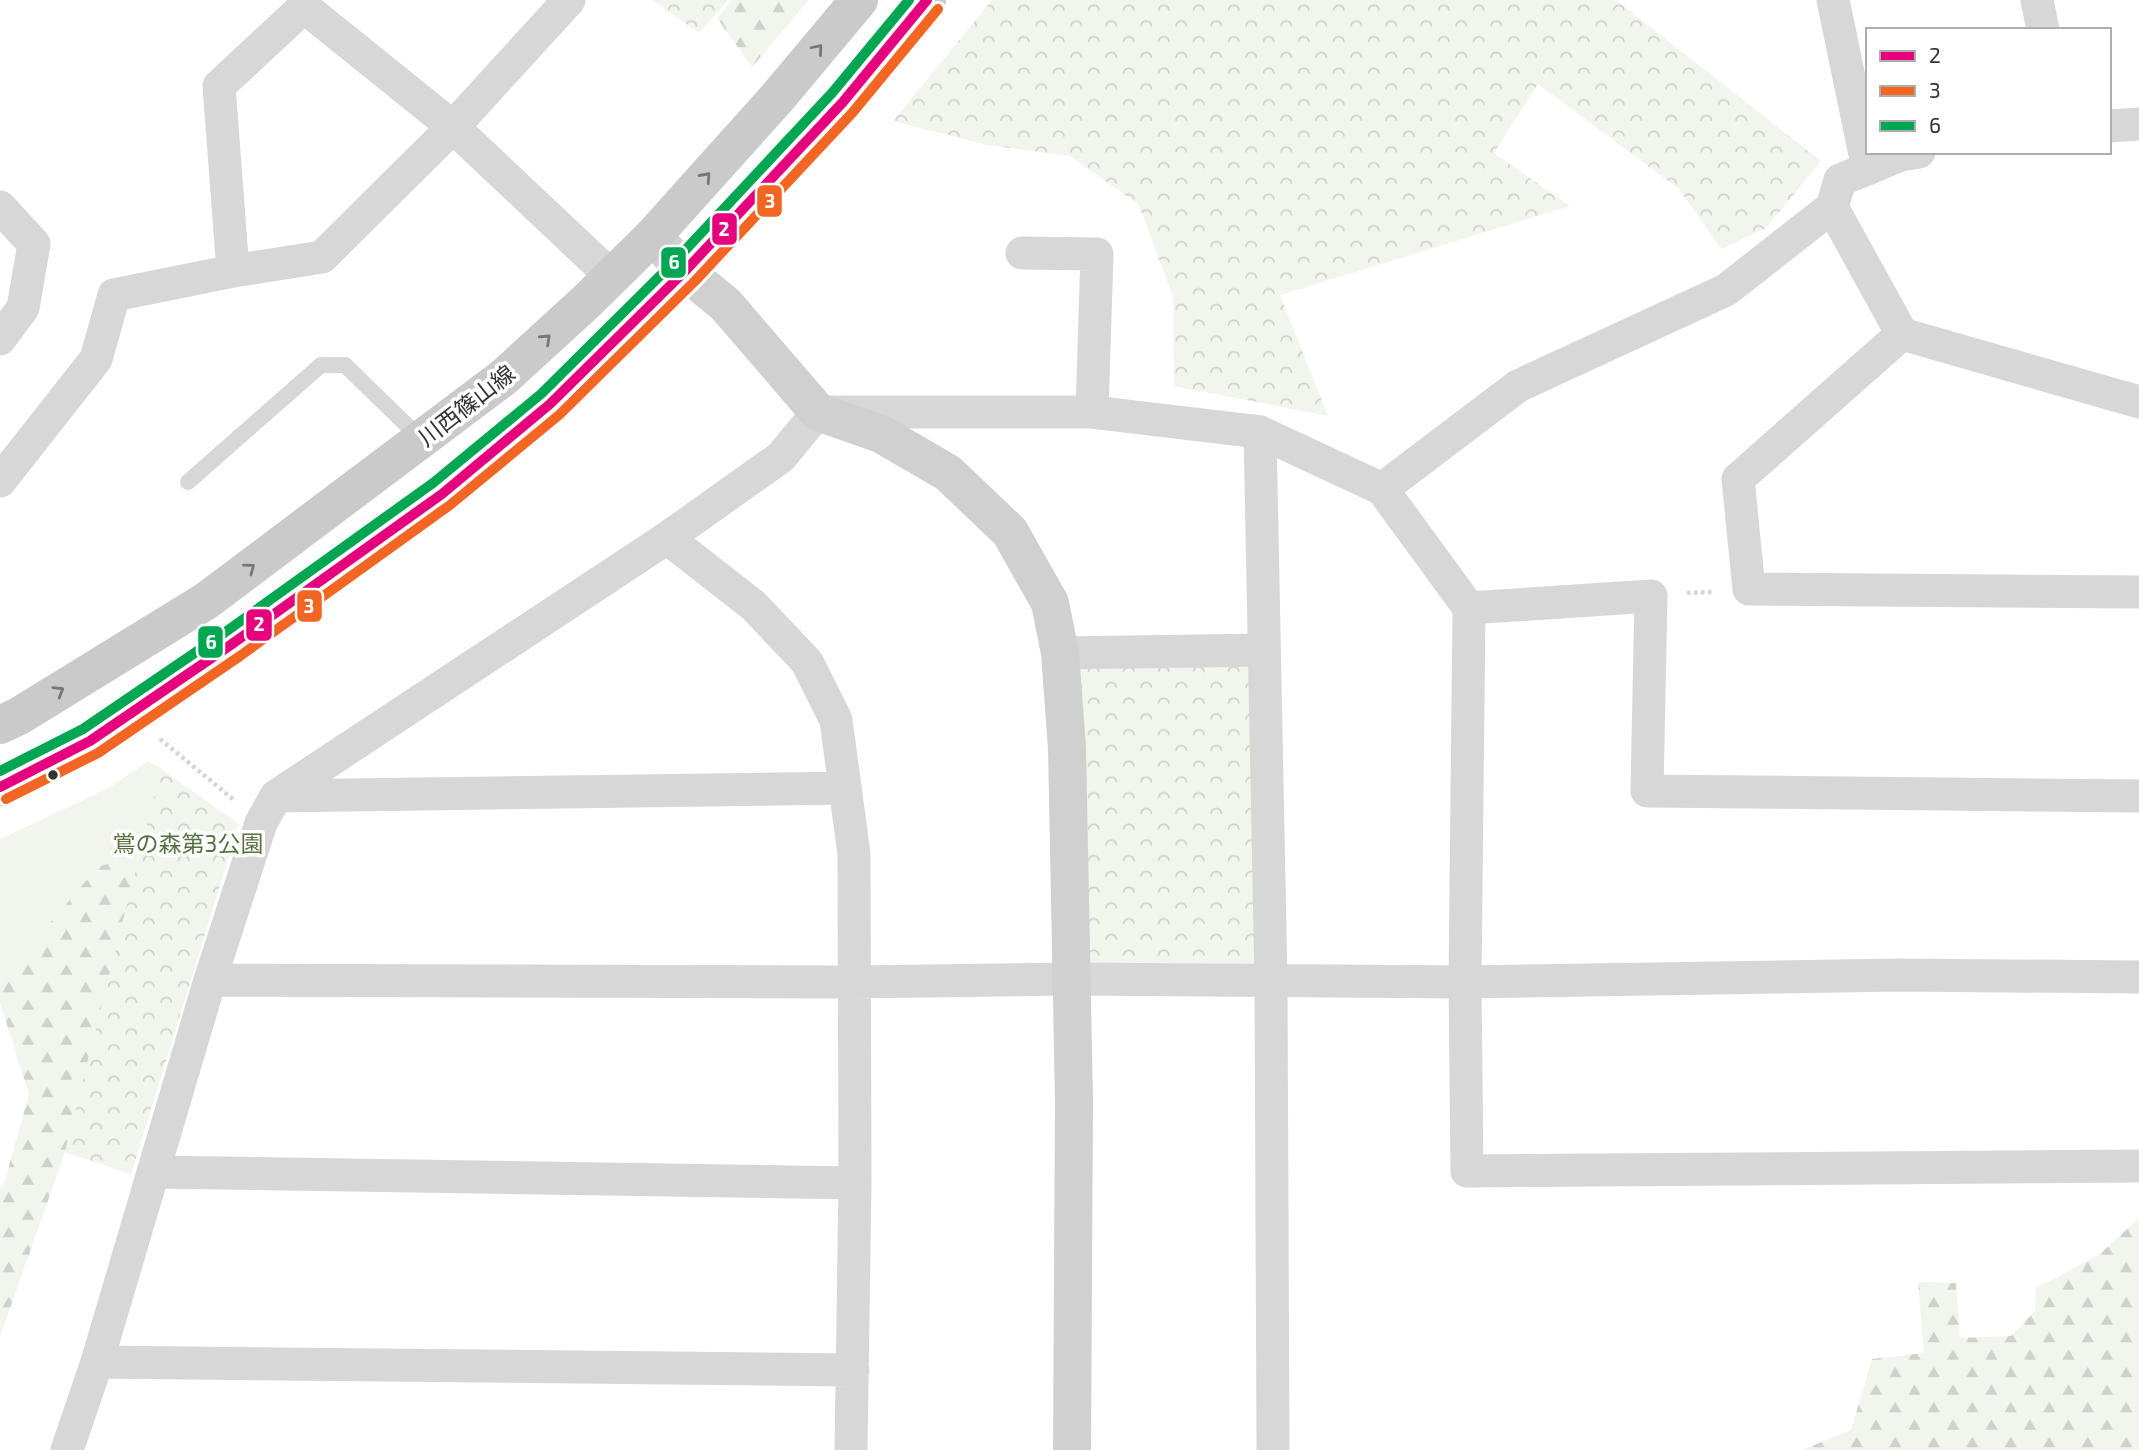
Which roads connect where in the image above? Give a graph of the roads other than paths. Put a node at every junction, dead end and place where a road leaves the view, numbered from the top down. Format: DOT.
graph roads {
  1 [pos="569,0"];
  2 [pos="859,0"];
  3 [pos="927,0"];
  4 [pos="1833,0"];
  5 [pos="2037,0"];
  6 [pos="304,2"];
  7 [pos="2043,28"];
  8 [pos="2139,124"];
  9 [pos="2111,126"];
  10 [pos="453,127"];
  11 [pos="1907,154"];
  12 [pos="1868,169"];
  13 [pos="0,207"];
  14 [pos="1832,207"];
  15 [pos="653,236"];
  16 [pos="1022,253"];
  17 [pos="233,271"];
  18 [pos="685,271"];
  19 [pos="612,277"];
  20 [pos="1902,334"];
  21 [pos="0,339"];
  22 [pos="2139,402"];
  23 [pos="818,412"];
  24 [pos="1092,412"];
  25 [pos="1260,432"];
  26 [pos="422,440"];
  27 [pos="0,481"];
  28 [pos="188,482"];
  29 [pos="1382,489"];
  30 [pos="667,538"];
  31 [pos="2139,592"];
  32 [pos="1469,608"];
  33 [pos="1264,650"];
  34 [pos="1060,653"];
  35 [pos="0,725"];
  36 [pos="0,787"];
  37 [pos="845,788"];
  38 [pos="2139,796"];
  39 [pos="269,810"];
  40 [pos="2139,977"];
  41 [pos="1072,979"];
  42 [pos="210,980"];
  43 [pos="1271,981"];
  44 [pos="853,982"];
  45 [pos="1465,982"];
  46 [pos="2139,1166"];
  47 [pos="153,1172"];
  48 [pos="855,1183"];
  49 [pos="97,1362"];
  50 [pos="852,1370"];
  51 [pos="67,1450"];
  52 [pos="851,1450"];
  53 [pos="1072,1450"];
  54 [pos="1273,1450"];
  1 -- 10 [label="street"];
  15 -- 2 [label="main road, 川西篠山線, one-way"];
  3 -- 18 [label="main road"];
  4 -- 12 [label="street"];
  5 -- 7 [label="street"];
  6 -- 10 [label="street"];
  6 -- 17 [label="street"];
  8 -- 9 [label="street"];
  10 -- 17 [label="street"];
  10 -- 19 [label="street"];
  11 -- 12 [label="street"];
  12 -- 14 [label="street"];
  13 -- 21 [label="street"];
  14 -- 20 [label="street"];
  14 -- 29 [label="street"];
  15 -- 18 [label="street"];
  15 -- 19 [label="main road, 川西篠山線"];
  16 -- 24 [label="street"];
  17 -- 27 [label="street"];
  18 -- 23 [label="street"];
  18 -- 36 [label="main road"];
  26 -- 19 [label="main road, 川西篠山線, one-way"];
  20 -- 22 [label="street"];
  20 -- 31 [label="street"];
  23 -- 24 [label="street"];
  23 -- 30 [label="street"];
  23 -- 34 [label="street"];
  24 -- 25 [label="street"];
  25 -- 29 [label="street"];
  25 -- 33 [label="street"];
  26 -- 28 [label="lane"];
  35 -- 26 [label="main road, 川西篠山線, one-way"];
  29 -- 32 [label="street"];
  30 -- 37 [label="street"];
  30 -- 39 [label="street"];
  32 -- 38 [label="street"];
  32 -- 45 [label="street"];
  33 -- 34 [label="street"];
  33 -- 43 [label="street"];
  34 -- 41 [label="street"];
  37 -- 39 [label="street"];
  37 -- 44 [label="street"];
  39 -- 42 [label="street"];
  40 -- 45 [label="street"];
  41 -- 43 [label="street"];
  41 -- 44 [label="street"];
  41 -- 53 [label="street"];
  42 -- 44 [label="street"];
  42 -- 47 [label="street"];
  43 -- 45 [label="street"];
  43 -- 54 [label="street"];
  44 -- 48 [label="street"];
  45 -- 46 [label="street"];
  47 -- 48 [label="street"];
  47 -- 49 [label="street"];
  48 -- 50 [label="street"];
  49 -- 50 [label="street"];
  49 -- 51 [label="street"];
  50 -- 52 [label="street"];
}
